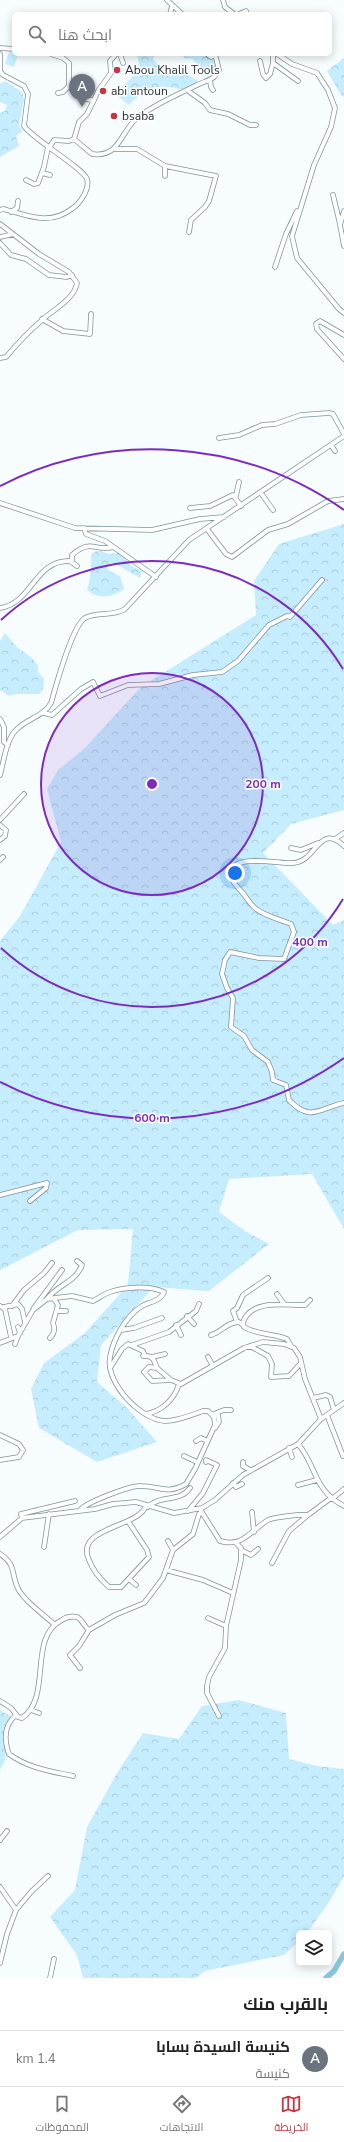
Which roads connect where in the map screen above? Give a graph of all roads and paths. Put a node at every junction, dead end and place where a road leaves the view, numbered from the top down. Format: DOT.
graph roads {
  1 [pos="167,0"];
  2 [pos="223,0"];
  3 [pos="172,6"];
  4 [pos="170,12"];
  5 [pos="180,12"];
  6 [pos="231,12"];
  7 [pos="0,48"];
  8 [pos="12,49"];
  9 [pos="0,54"];
  10 [pos="57,56"];
  11 [pos="114,56"];
  12 [pos="121,56"];
  13 [pos="215,56"];
  14 [pos="273,56"];
  15 [pos="281,56"];
  16 [pos="260,61"];
  17 [pos="123,63"];
  18 [pos="273,63"];
  19 [pos="210,80"];
  20 [pos="298,81"];
  21 [pos="68,86"];
  22 [pos="187,90"];
  23 [pos="213,90"];
  24 [pos="58,93"];
  25 [pos="94,100"];
  26 [pos="256,125"];
  27 [pos="74,138"];
  28 [pos="48,147"];
  29 [pos="115,149"];
  30 [pos="165,166"];
  31 [pos="42,173"];
  32 [pos="50,175"];
  33 [pos="165,176"];
  34 [pos="26,180"];
  35 [pos="333,194"];
  36 [pos="18,201"];
  37 [pos="0,206"];
  38 [pos="300,208"];
  39 [pos="2,210"];
  40 [pos="344,211"];
  41 [pos="11,212"];
  42 [pos="0,224"];
  43 [pos="340,225"];
  44 [pos="189,232"];
  45 [pos="13,234"];
  46 [pos="342,236"];
  47 [pos="0,237"];
  48 [pos="0,243"];
  49 [pos="344,246"];
  50 [pos="275,267"];
  51 [pos="72,275"];
  52 [pos="344,313"];
  53 [pos="91,314"];
  54 [pos="42,319"];
  55 [pos="344,335"];
  56 [pos="0,358"];
  57 [pos="344,359"];
  58 [pos="344,435"];
  59 [pos="219,438"];
  60 [pos="331,445"];
  61 [pos="335,452"];
  62 [pos="239,482"];
  63 [pos="262,493"];
  64 [pos="236,496"];
  65 [pos="344,499"];
  66 [pos="0,503"];
  67 [pos="242,506"];
  68 [pos="190,508"];
  69 [pos="273,510"];
  70 [pos="224,517"];
  71 [pos="84,528"];
  72 [pos="207,529"];
  73 [pos="113,547"];
  74 [pos="72,561"];
  75 [pos="78,566"];
  76 [pos="156,577"];
  77 [pos="322,580"];
  78 [pos="0,608"];
  79 [pos="44,713"];
  80 [pos="0,719"];
  81 [pos="4,727"];
  82 [pos="0,733"];
  83 [pos="8,745"];
  84 [pos="0,775"];
  85 [pos="24,794"];
  86 [pos="0,820"];
  87 [pos="0,825"];
  88 [pos="344,833"];
  89 [pos="335,839"];
  90 [pos="0,840"];
  91 [pos="318,842"];
  92 [pos="344,846"];
  93 [pos="291,848"];
  94 [pos="344,1103"];
  95 [pos="0,1195"];
  96 [pos="30,1201"];
  97 [pos="77,1261"];
  98 [pos="52,1263"];
  99 [pos="62,1270"];
  100 [pos="268,1278"];
  101 [pos="277,1294"];
  102 [pos="47,1299"];
  103 [pos="54,1299"];
  104 [pos="294,1299"];
  105 [pos="310,1300"];
  106 [pos="199,1304"];
  107 [pos="284,1304"];
  108 [pos="294,1304"];
  109 [pos="14,1306"];
  110 [pos="2,1307"];
  111 [pos="33,1310"];
  112 [pos="57,1311"];
  113 [pos="66,1311"];
  114 [pos="187,1316"];
  115 [pos="162,1318"];
  116 [pos="237,1322"];
  117 [pos="25,1323"];
  118 [pos="194,1324"];
  119 [pos="176,1325"];
  120 [pos="243,1325"];
  121 [pos="18,1328"];
  122 [pos="121,1330"];
  123 [pos="19,1334"];
  124 [pos="181,1335"];
  125 [pos="211,1335"];
  126 [pos="11,1337"];
  127 [pos="50,1338"];
  128 [pos="0,1343"];
  129 [pos="15,1344"];
  130 [pos="132,1345"];
  131 [pos="250,1346"];
  132 [pos="291,1346"];
  133 [pos="165,1354"];
  134 [pos="152,1357"];
  135 [pos="208,1358"];
  136 [pos="301,1363"];
  137 [pos="213,1366"];
  138 [pos="110,1368"];
  139 [pos="157,1368"];
  140 [pos="171,1380"];
  141 [pos="179,1384"];
  142 [pos="312,1398"];
  143 [pos="344,1403"];
  144 [pos="231,1410"];
  145 [pos="334,1410"];
  146 [pos="145,1414"];
  147 [pos="214,1414"];
  148 [pos="326,1415"];
  149 [pos="321,1419"];
  150 [pos="0,1434"];
  151 [pos="196,1441"];
  152 [pos="207,1441"];
  153 [pos="298,1444"];
  154 [pos="204,1446"];
  155 [pos="289,1448"];
  156 [pos="184,1456"];
  157 [pos="343,1456"];
  158 [pos="292,1457"];
  159 [pos="0,1460"];
  160 [pos="198,1462"];
  161 [pos="206,1462"];
  162 [pos="243,1462"];
  163 [pos="250,1470"];
  164 [pos="317,1480"];
  165 [pos="233,1483"];
  166 [pos="242,1484"];
  167 [pos="298,1485"];
  168 [pos="190,1488"];
  169 [pos="344,1489"];
  170 [pos="332,1498"];
  171 [pos="75,1500"];
  172 [pos="147,1506"];
  173 [pos="344,1506"];
  174 [pos="80,1510"];
  175 [pos="188,1511"];
  176 [pos="201,1511"];
  177 [pos="252,1512"];
  178 [pos="49,1514"];
  179 [pos="308,1516"];
  180 [pos="22,1518"];
  181 [pos="128,1520"];
  182 [pos="254,1532"];
  183 [pos="0,1537"];
  184 [pos="279,1539"];
  185 [pos="285,1539"];
  186 [pos="168,1541"];
  187 [pos="236,1543"];
  188 [pos="44,1547"];
  189 [pos="258,1549"];
  190 [pos="173,1550"];
  191 [pos="241,1550"];
  192 [pos="0,1554"];
  193 [pos="272,1564"];
  194 [pos="166,1570"];
  195 [pos="129,1579"];
  196 [pos="136,1585"];
  197 [pos="233,1593"];
  198 [pos="208,1618"];
  199 [pos="54,1624"];
  200 [pos="226,1626"];
  201 [pos="89,1630"];
  202 [pos="80,1668"];
  203 [pos="0,1701"];
  204 [pos="31,1710"];
  205 [pos="39,1713"];
  206 [pos="16,1714"];
  207 [pos="218,1716"];
  208 [pos="73,1776"];
  209 [pos="8,1831"];
  210 [pos="0,1840"];
  211 [pos="48,1876"];
  212 [pos="0,1887"];
  213 [pos="16,1910"];
  214 [pos="344,1954"];
  215 [pos="54,1959"];
  216 [pos="342,1962"];
  217 [pos="0,1963"];
  218 [pos="50,1978"];
  219 [pos="326,1978"];
  1 -- 3 [label="street"];
  2 -- 6 [label="street"];
  3 -- 4 [label="street"];
  3 -- 5 [label="street"];
  7 -- 8 [label="street"];
  9 -- 28 [label="street"];
  10 -- 21 [label="street"];
  11 -- 25 [label="street"];
  12 -- 17 [label="street"];
  13 -- 19 [label="street"];
  14 -- 18 [label="street"];
  15 -- 38 [label="street"];
  16 -- 18 [label="street"];
  18 -- 20 [label="street"];
  19 -- 22 [label="street"];
  19 -- 23 [label="street"];
  21 -- 24 [label="street"];
  21 -- 25 [label="street"];
  22 -- 26 [label="street"];
  22 -- 29 [label="street"];
  25 -- 27 [label="street"];
  27 -- 28 [label="street"];
  27 -- 29 [label="street"];
  28 -- 31 [label="street"];
  28 -- 41 [label="street"];
  29 -- 30 [label="street"];
  30 -- 33 [label="street"];
  30 -- 44 [label="street"];
  31 -- 32 [label="street"];
  31 -- 34 [label="street"];
  35 -- 43 [label="street"];
  36 -- 41 [label="street"];
  37 -- 39 [label="street"];
  38 -- 50 [label="street"];
  38 -- 52 [label="street"];
  39 -- 41 [label="street"];
  40 -- 43 [label="street"];
  42 -- 45 [label="street"];
  43 -- 46 [label="street"];
  45 -- 47 [label="street"];
  45 -- 51 [label="street"];
  46 -- 49 [label="street"];
  48 -- 51 [label="street"];
  51 -- 54 [label="street"];
  53 -- 54 [label="street"];
  54 -- 56 [label="street"];
  55 -- 57 [label="street"];
  58 -- 59 [label="street"];
  58 -- 60 [label="street"];
  60 -- 61 [label="street"];
  60 -- 63 [label="street"];
  62 -- 64 [label="street"];
  63 -- 67 [label="street"];
  63 -- 69 [label="street"];
  64 -- 67 [label="street"];
  64 -- 68 [label="street"];
  65 -- 72 [label="street"];
  66 -- 71 [label="street"];
  67 -- 70 [label="street"];
  70 -- 71 [label="street"];
  70 -- 72 [label="street"];
  71 -- 73 [label="street"];
  72 -- 76 [label="street"];
  73 -- 74 [label="street"];
  73 -- 76 [label="street"];
  74 -- 75 [label="street"];
  74 -- 78 [label="street"];
  76 -- 79 [label="street"];
  77 -- 79 [label="street"];
  79 -- 83 [label="street"];
  80 -- 81 [label="street"];
  81 -- 82 [label="street"];
  81 -- 83 [label="street"];
  83 -- 84 [label="street"];
  85 -- 86 [label="street"];
  87 -- 90 [label="street"];
  88 -- 89 [label="street"];
  89 -- 91 [label="street"];
  89 -- 92 [label="street"];
  91 -- 93 [label="street"];
  91 -- 94 [label="street"];
  95 -- 96 [label="street"];
  97 -- 102 [label="street"];
  98 -- 109 [label="street"];
  99 -- 111 [label="street"];
  100 -- 116 [label="street"];
  101 -- 107 [label="street"];
  102 -- 103 [label="street"];
  102 -- 111 [label="street"];
  103 -- 112 [label="street"];
  103 -- 122 [label="street"];
  104 -- 108 [label="street"];
  105 -- 108 [label="street"];
  106 -- 114 [label="street"];
  107 -- 108 [label="street"];
  107 -- 120 [label="street"];
  109 -- 110 [label="street"];
  109 -- 117 [label="street"];
  110 -- 126 [label="street"];
  111 -- 117 [label="street"];
  112 -- 113 [label="street"];
  112 -- 127 [label="street"];
  114 -- 118 [label="street"];
  114 -- 119 [label="street"];
  115 -- 122 [label="street"];
  116 -- 120 [label="street"];
  116 -- 125 [label="street"];
  117 -- 123 [label="street"];
  119 -- 124 [label="street"];
  119 -- 130 [label="street"];
  120 -- 132 [label="street"];
  121 -- 123 [label="street"];
  122 -- 138 [label="street"];
  123 -- 126 [label="street"];
  123 -- 129 [label="street"];
  126 -- 128 [label="street"];
  130 -- 134 [label="street"];
  130 -- 138 [label="street"];
  131 -- 132 [label="street"];
  131 -- 136 [label="street"];
  131 -- 137 [label="street"];
  132 -- 136 [label="street"];
  133 -- 134 [label="street"];
  134 -- 139 [label="street"];
  135 -- 137 [label="street"];
  136 -- 142 [label="street"];
  137 -- 141 [label="street"];
  138 -- 146 [label="street"];
  139 -- 140 [label="street"];
  139 -- 140 [label="street"];
  140 -- 141 [label="street"];
  141 -- 146 [label="street"];
  142 -- 145 [label="street"];
  142 -- 149 [label="street"];
  143 -- 145 [label="street"];
  144 -- 147 [label="street"];
  145 -- 148 [label="street"];
  146 -- 147 [label="street"];
  147 -- 152 [label="street"];
  147 -- 154 [label="street"];
  148 -- 149 [label="street"];
  148 -- 157 [label="street"];
  149 -- 153 [label="street"];
  150 -- 159 [label="street"];
  151 -- 152 [label="street"];
  152 -- 154 [label="street"];
  153 -- 155 [label="street"];
  153 -- 164 [label="street"];
  154 -- 160 [label="street"];
  155 -- 158 [label="street"];
  155 -- 163 [label="street"];
  156 -- 160 [label="street"];
  160 -- 174 [label="street"];
  161 -- 175 [label="street"];
  162 -- 163 [label="street"];
  163 -- 165 [label="street"];
  164 -- 167 [label="street"];
  164 -- 170 [label="street"];
  165 -- 166 [label="street"];
  165 -- 176 [label="street"];
  168 -- 172 [label="street"];
  169 -- 170 [label="street"];
  170 -- 173 [label="street"];
  170 -- 179 [label="street"];
  171 -- 180 [label="street"];
  172 -- 174 [label="street"];
  172 -- 175 [label="street"];
  172 -- 181 [label="street"];
  174 -- 178 [label="street"];
  175 -- 176 [label="street"];
  176 -- 187 [label="street"];
  176 -- 190 [label="street"];
  177 -- 182 [label="street"];
  178 -- 180 [label="street"];
  178 -- 188 [label="street"];
  179 -- 182 [label="street"];
  179 -- 185 [label="street"];
  180 -- 183 [label="street"];
  181 -- 195 [label="street"];
  181 -- 195 [label="street"];
  182 -- 187 [label="street"];
  184 -- 185 [label="street"];
  185 -- 193 [label="street"];
  186 -- 190 [label="street"];
  187 -- 191 [label="street"];
  189 -- 191 [label="street"];
  190 -- 194 [label="street"];
  191 -- 197 [label="street"];
  192 -- 199 [label="street"];
  194 -- 197 [label="street"];
  194 -- 201 [label="street"];
  195 -- 196 [label="street"];
  197 -- 200 [label="street"];
  198 -- 200 [label="street"];
  199 -- 201 [label="street"];
  199 -- 204 [label="street"];
  200 -- 207 [label="street"];
  201 -- 202 [label="street"];
  203 -- 206 [label="street"];
  204 -- 205 [label="street"];
  204 -- 206 [label="street"];
  206 -- 208 [label="street"];
  209 -- 210 [label="street"];
  211 -- 213 [label="street"];
  212 -- 213 [label="street"];
  213 -- 217 [label="street"];
  214 -- 216 [label="main road"];
  215 -- 218 [label="street"];
  216 -- 219 [label="main road"];
}
